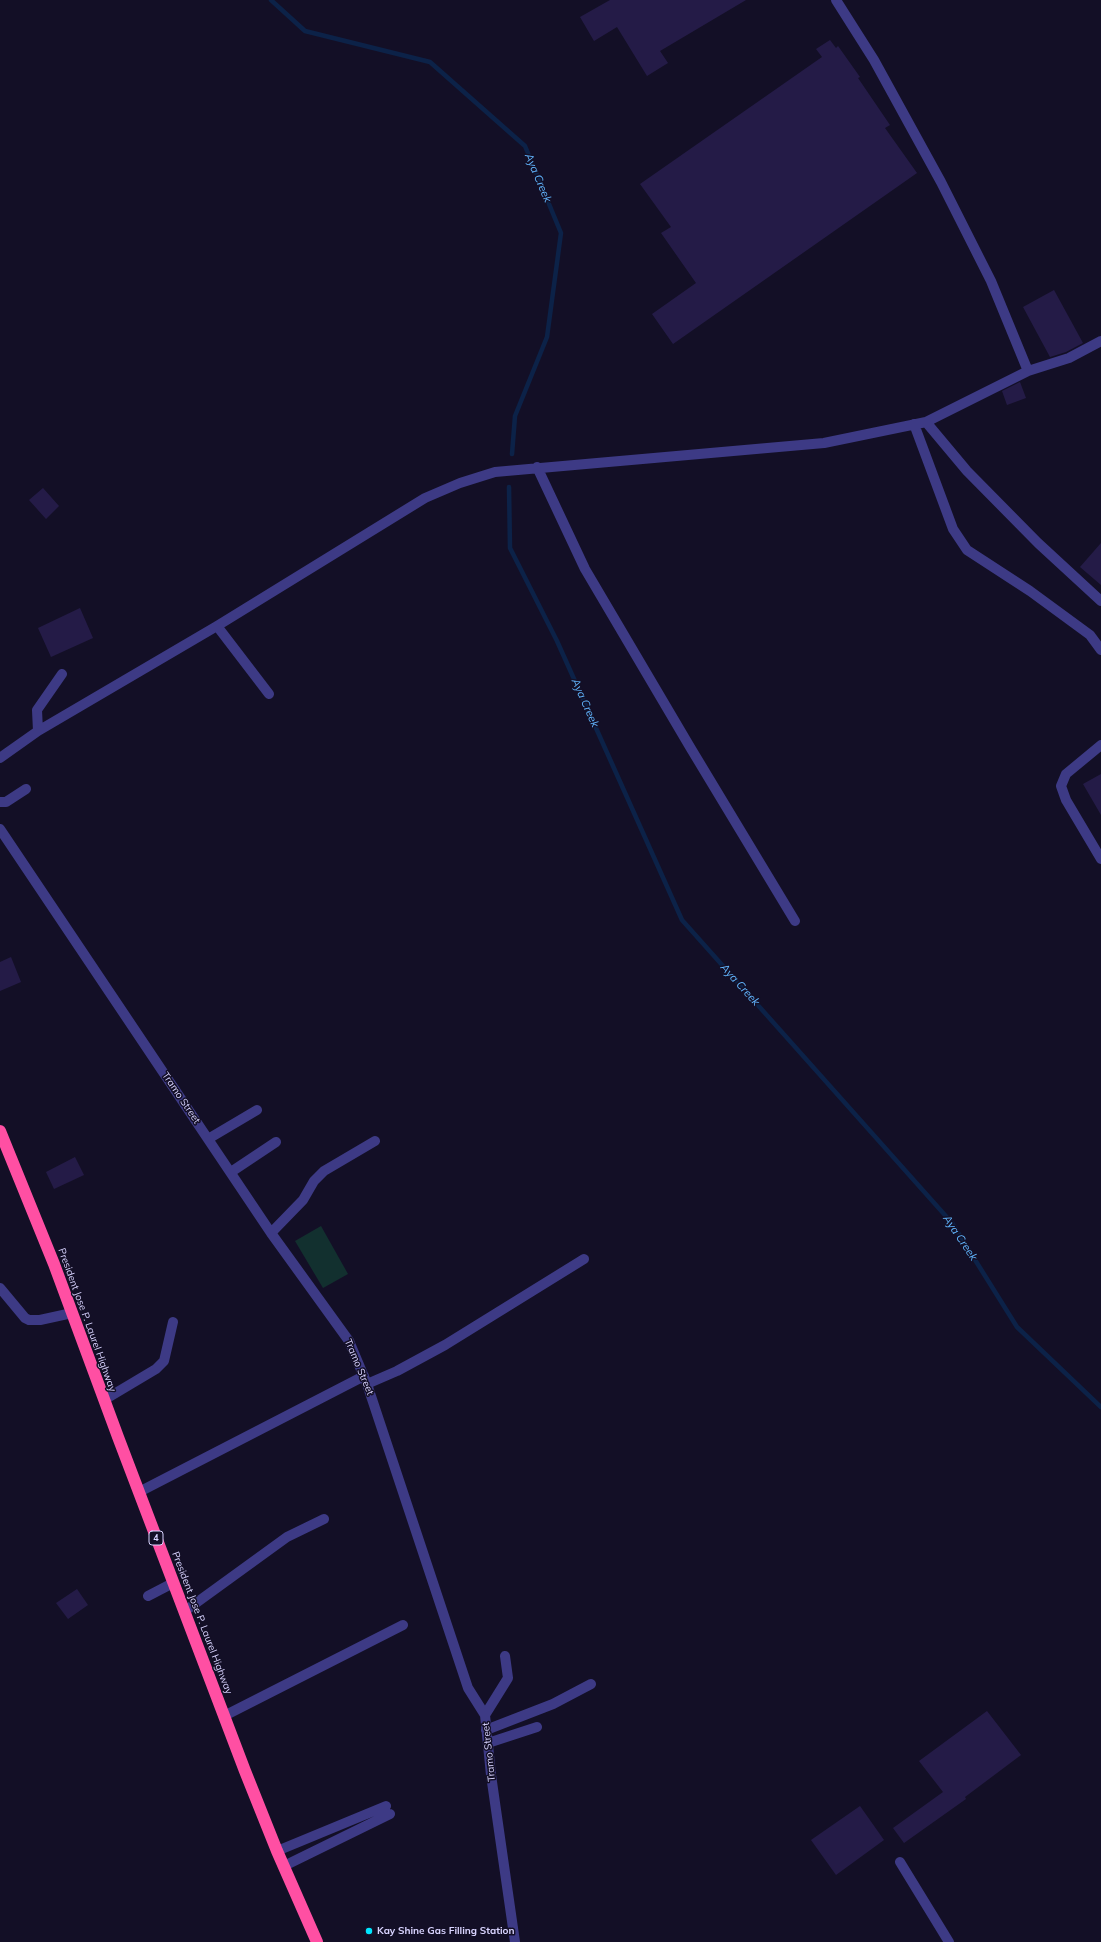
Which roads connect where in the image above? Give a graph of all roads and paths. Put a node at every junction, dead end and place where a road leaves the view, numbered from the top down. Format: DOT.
graph roads {
  1 [pos="836,0"];
  2 [pos="1101,341"];
  3 [pos="1028,372"];
  4 [pos="926,422"];
  5 [pos="914,424"];
  6 [pos="537,467"];
  7 [pos="1101,601"];
  8 [pos="217,626"];
  9 [pos="1101,650"];
  10 [pos="62,674"];
  11 [pos="269,694"];
  12 [pos="38,731"];
  13 [pos="1101,745"];
  14 [pos="0,758"];
  15 [pos="26,789"];
  16 [pos="0,802"];
  17 [pos="0,829"];
  18 [pos="1101,858"];
  19 [pos="795,921"];
  20 [pos="257,1110"];
  21 [pos="0,1131"];
  22 [pos="208,1139"];
  23 [pos="375,1141"];
  24 [pos="276,1142"];
  25 [pos="231,1172"];
  26 [pos="271,1233"];
  27 [pos="584,1259"];
  28 [pos="0,1288"];
  29 [pos="72,1313"];
  30 [pos="173,1322"];
  31 [pos="366,1380"];
  32 [pos="104,1400"];
  33 [pos="139,1492"];
  34 [pos="324,1519"];
  35 [pos="173,1583"];
  36 [pos="148,1596"];
  37 [pos="184,1611"];
  38 [pos="403,1625"];
  39 [pos="505,1656"];
  40 [pos="591,1684"];
  41 [pos="485,1715"];
  42 [pos="224,1716"];
  43 [pos="537,1727"];
  44 [pos="486,1730"];
  45 [pos="488,1743"];
  46 [pos="277,1851"];
  47 [pos="900,1862"];
  48 [pos="284,1866"];
  49 [pos="317,1942"];
  50 [pos="515,1942"];
  51 [pos="949,1942"];
  1 -- 3 [label="street"];
  2 -- 3 [label="street"];
  3 -- 4 [label="street"];
  4 -- 5 [label="street"];
  4 -- 7 [label="street"];
  5 -- 6 [label="street"];
  5 -- 9 [label="street"];
  6 -- 8 [label="street"];
  6 -- 19 [label="street"];
  8 -- 11 [label="street"];
  8 -- 12 [label="street"];
  10 -- 12 [label="street"];
  12 -- 14 [label="street"];
  13 -- 18 [label="street"];
  15 -- 16 [label="street"];
  17 -- 22 [label="street, Tramo Street"];
  20 -- 22 [label="street"];
  21 -- 29 [label="highway, President Jose P. Laurel Highway / 4"];
  22 -- 25 [label="street, Tramo Street"];
  23 -- 26 [label="street"];
  24 -- 25 [label="street"];
  25 -- 26 [label="street, Tramo Street"];
  26 -- 31 [label="street, Tramo Street"];
  27 -- 31 [label="street"];
  28 -- 29 [label="street"];
  29 -- 32 [label="highway, President Jose P. Laurel Highway / 4"];
  30 -- 32 [label="street"];
  31 -- 33 [label="street"];
  31 -- 41 [label="street, Tramo Street"];
  32 -- 33 [label="highway, President Jose P. Laurel Highway / 4"];
  33 -- 35 [label="highway, President Jose P. Laurel Highway / 4"];
  34 -- 37 [label="street"];
  35 -- 36 [label="street"];
  35 -- 37 [label="highway, President Jose P. Laurel Highway / 4"];
  37 -- 42 [label="highway, President Jose P. Laurel Highway / 4"];
  38 -- 42 [label="street"];
  39 -- 41 [label="street"];
  40 -- 44 [label="street"];
  41 -- 44 [label="street, Tramo Street"];
  42 -- 46 [label="highway, President Jose P. Laurel Highway / 4"];
  43 -- 45 [label="street"];
  44 -- 45 [label="street, Tramo Street"];
  45 -- 50 [label="street, Tramo Street"];
  46 -- 48 [label="highway, President Jose P. Laurel Highway / 4"];
  46 -- 48 [label="street"];
  47 -- 51 [label="street"];
  48 -- 49 [label="highway, President Jose P. Laurel Highway / 4"];
}
